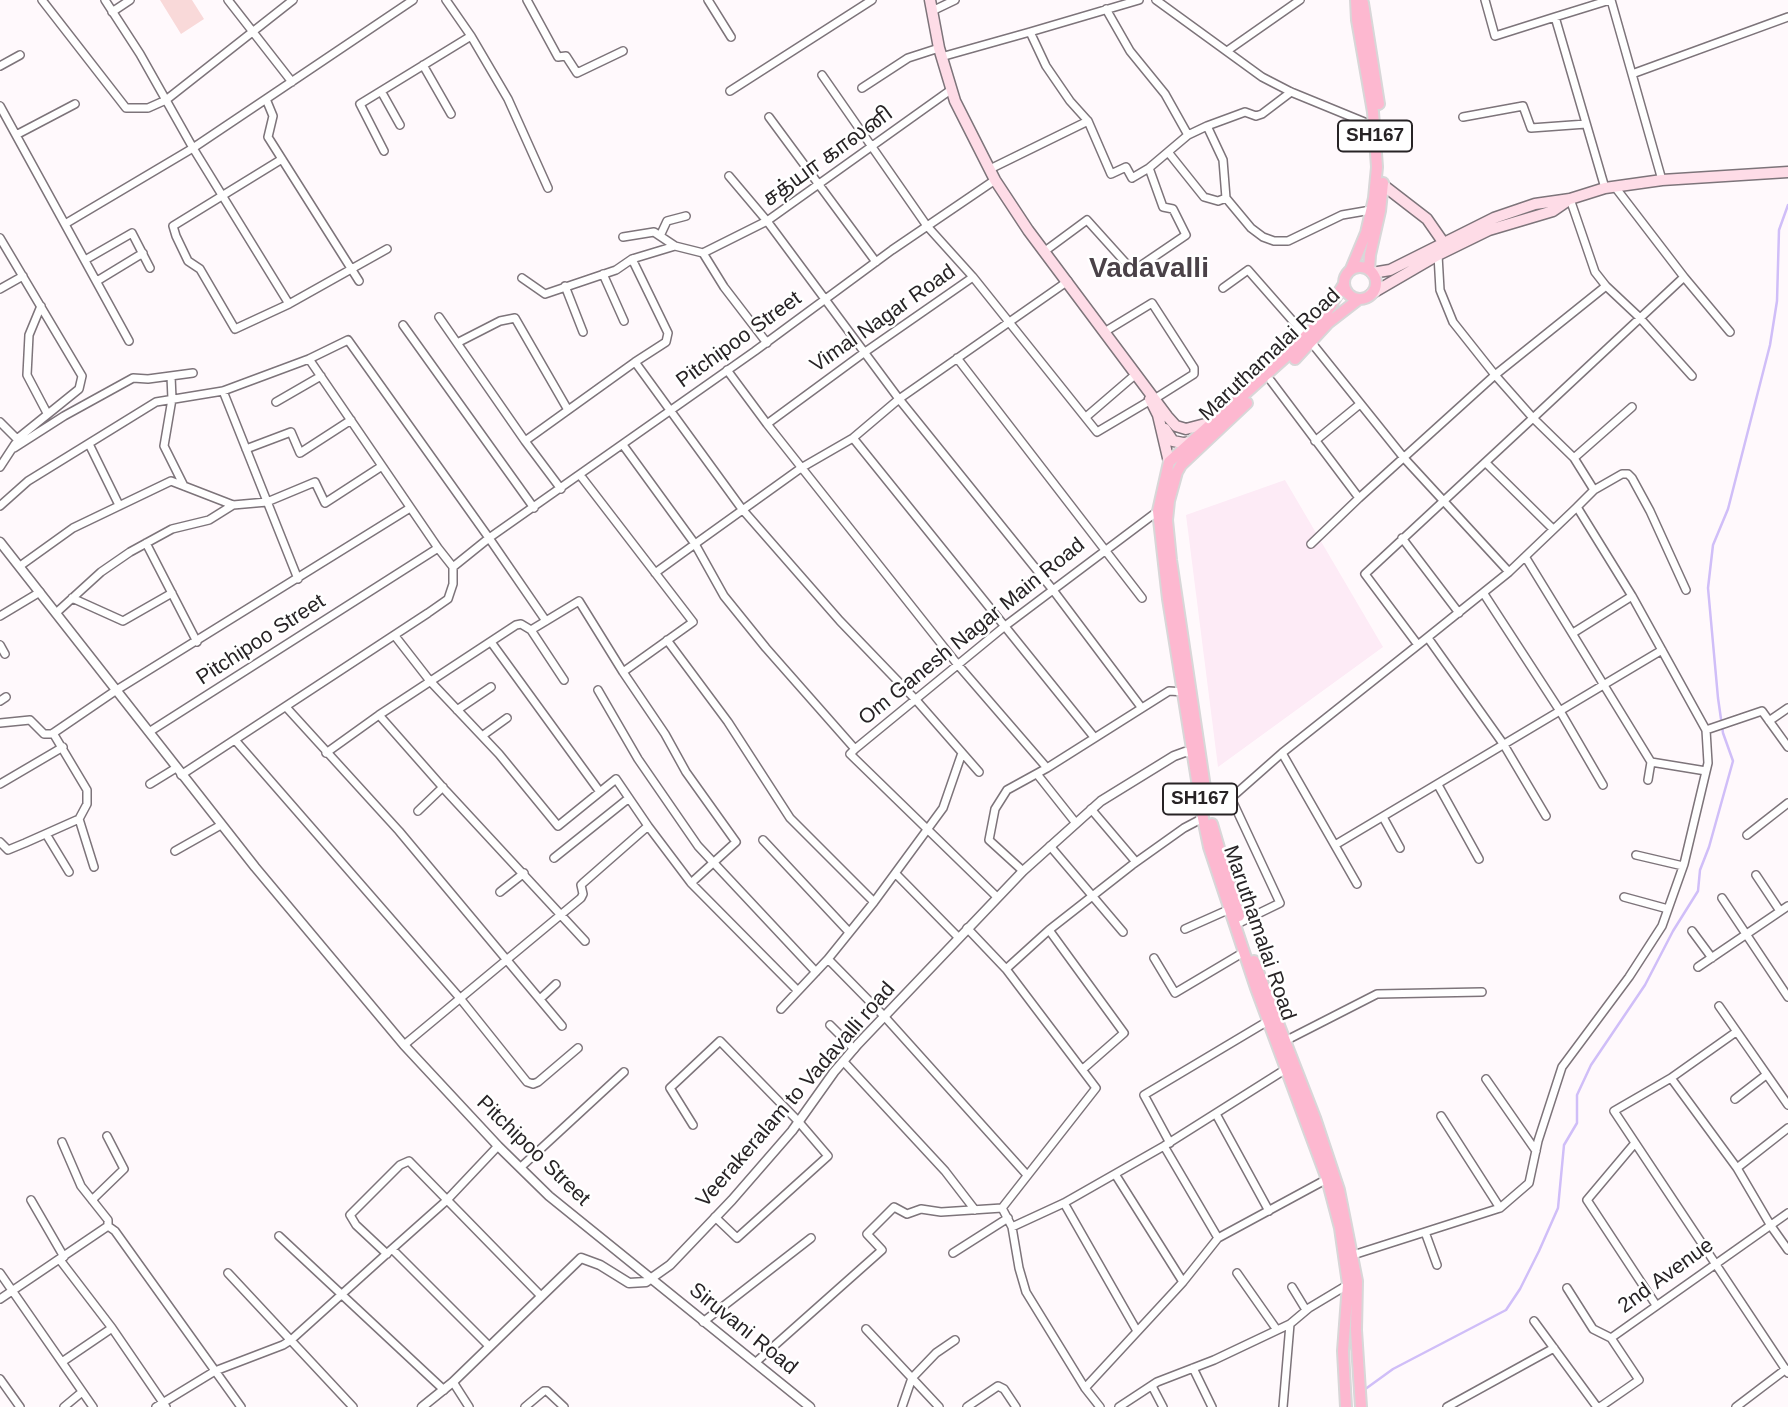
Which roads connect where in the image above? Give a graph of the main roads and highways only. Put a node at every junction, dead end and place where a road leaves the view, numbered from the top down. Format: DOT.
graph roads {
  1 [pos="930,0"];
  2 [pos="1356,0"];
  3 [pos="1363,0"];
  4 [pos="1788,172"];
  5 [pos="1379,184"];
  6 [pos="1570,199"];
  7 [pos="1443,242"];
  8 [pos="1350,269"];
  9 [pos="1371,271"];
  10 [pos="1344,284"];
  11 [pos="1371,294"];
  12 [pos="1359,299"];
  13 [pos="1308,339"];
  14 [pos="1153,399"];
  15 [pos="1158,415"];
  16 [pos="1216,421"];
  17 [pos="1176,426"];
  18 [pos="1209,437"];
  19 [pos="1186,445"];
  20 [pos="1169,462"];
  21 [pos="1181,465"];
  22 [pos="1188,693"];
  23 [pos="1197,753"];
  24 [pos="1352,1283"];
  25 [pos="1346,1407"];
  26 [pos="1362,1407"];
  1 -- 14 [label="main road"];
  2 -- 5 [label="main road, Maruthamalai Road / SH167"];
  3 -- 5 [label="main road, Maruthamalai Road / SH167"];
  4 -- 6 [label="main road"];
  5 -- 7 [label="main road"];
  5 -- 8 [label="main road, Maruthamalai Road / SH167"];
  5 -- 9 [label="main road, Maruthamalai Road / SH167"];
  6 -- 7 [label="main road"];
  6 -- 11 [label="main road"];
  7 -- 9 [label="main road"];
  8 -- 9 [label="main road"];
  8 -- 10 [label="main road"];
  9 -- 11 [label="main road"];
  10 -- 12 [label="main road"];
  10 -- 13 [label="main road, Maruthamalai Road / SH167"];
  11 -- 12 [label="main road"];
  12 -- 13 [label="main road, Maruthamalai Road / SH167"];
  13 -- 16 [label="main road, Maruthamalai Road / SH167"];
  13 -- 18 [label="main road, Maruthamalai Road / SH167"];
  14 -- 15 [label="main road"];
  14 -- 17 [label="main road"];
  15 -- 19 [label="main road"];
  15 -- 20 [label="main road"];
  16 -- 17 [label="main road"];
  16 -- 19 [label="main road, Maruthamalai Road / SH167"];
  17 -- 19 [label="main road"];
  18 -- 19 [label="main road"];
  18 -- 21 [label="main road, Maruthamalai Road / SH167"];
  19 -- 20 [label="main road, Maruthamalai Road / SH167"];
  19 -- 21 [label="main road"];
  20 -- 22 [label="main road, Maruthamalai Road / SH167"];
  21 -- 22 [label="main road, Maruthamalai Road / SH167"];
  22 -- 23 [label="main road, Maruthamalai Road / SH167"];
  23 -- 24 [label="main road, Maruthamalai Road / SH167"];
  23 -- 24 [label="main road, Maruthamalai Road / SH167"];
  24 -- 25 [label="main road, Maruthamalai Road / SH167"];
  24 -- 26 [label="main road, Maruthamalai Road / SH167"];
}
